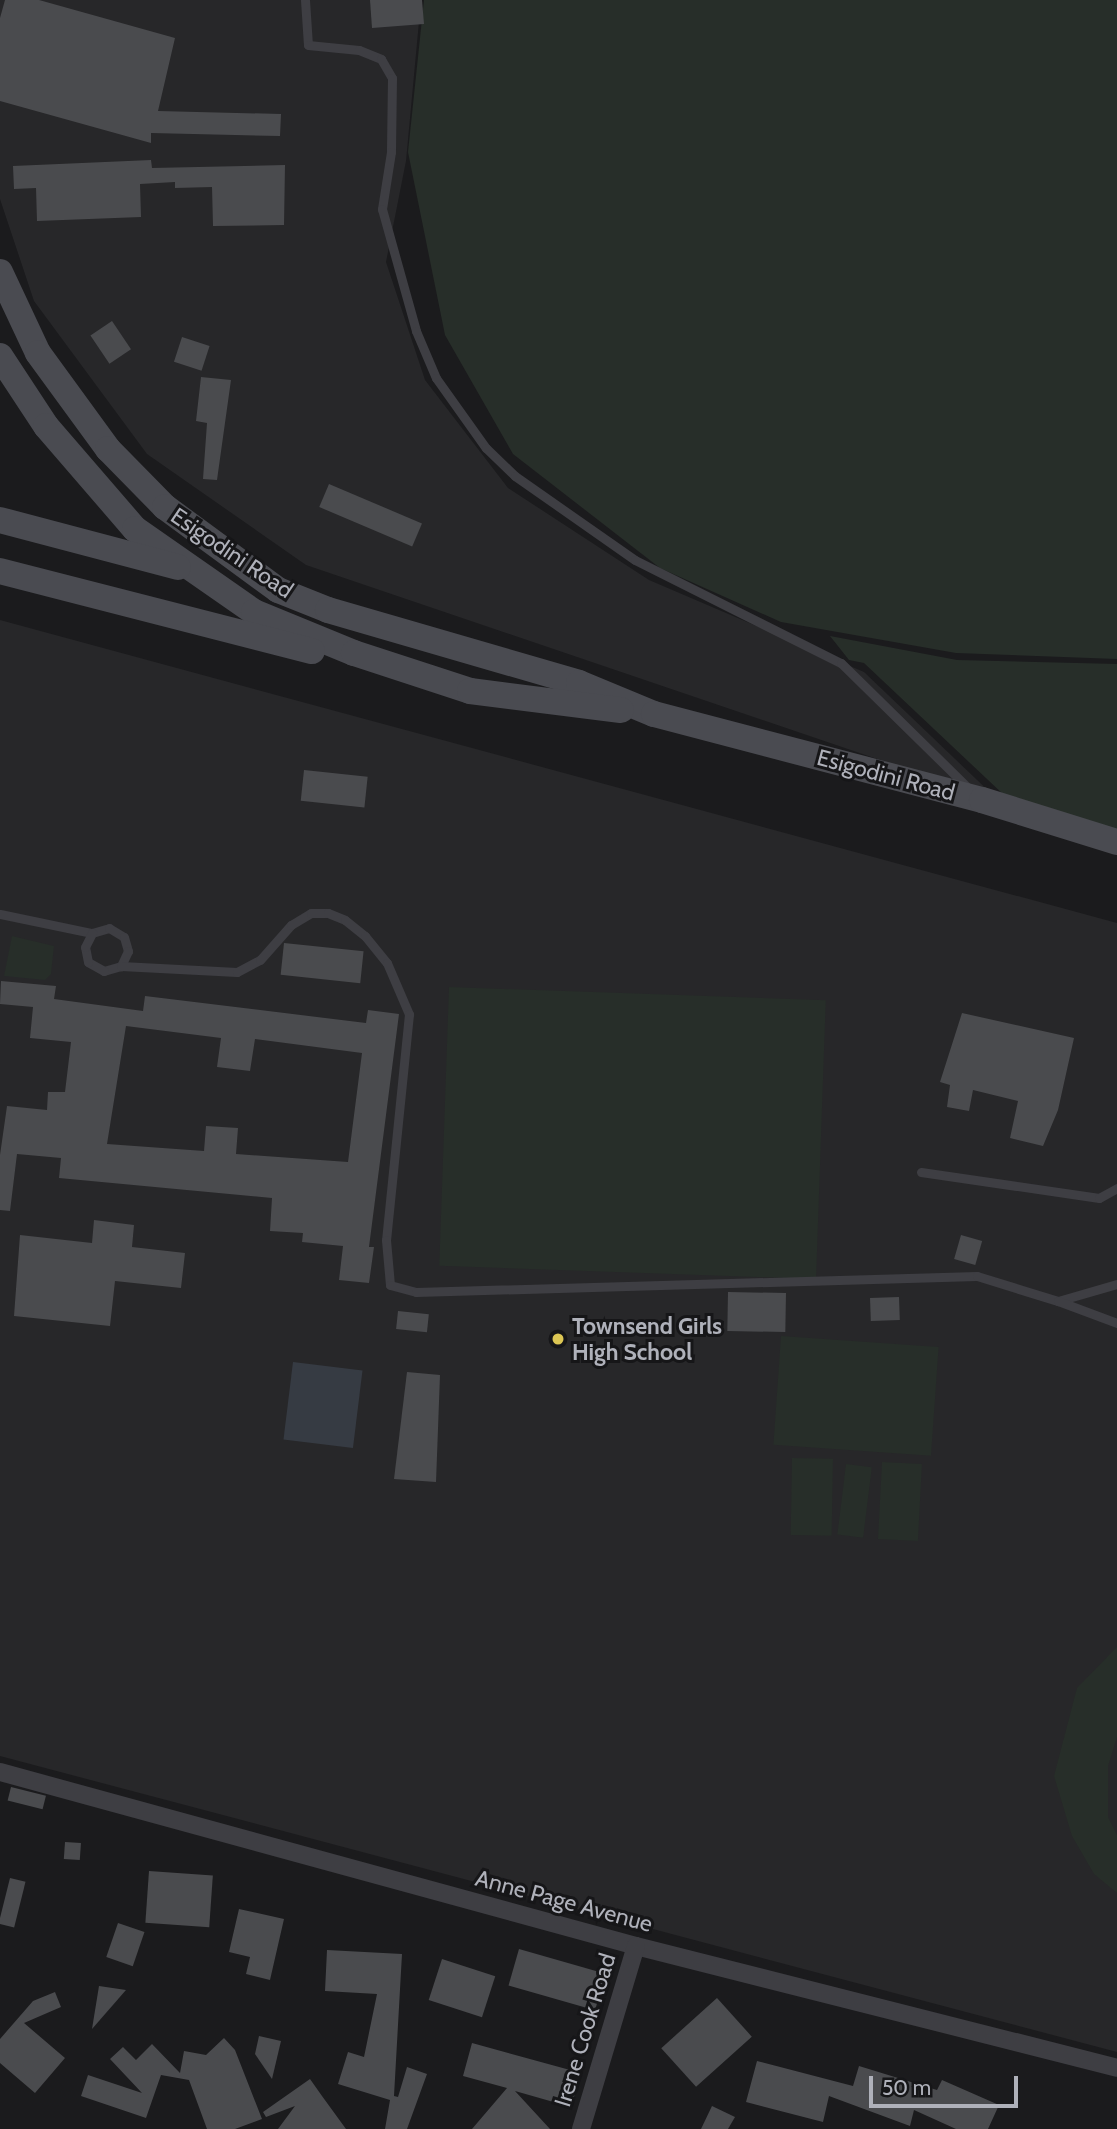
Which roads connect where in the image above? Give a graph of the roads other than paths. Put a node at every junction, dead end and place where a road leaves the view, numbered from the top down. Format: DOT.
graph roads {
  1 [pos="305,0"];
  2 [pos="0,272"];
  3 [pos="0,356"];
  4 [pos="0,520"];
  5 [pos="189,569"];
  6 [pos="0,571"];
  7 [pos="278,590"];
  8 [pos="470,691"];
  9 [pos="654,714"];
  10 [pos="982,800"];
  11 [pos="1117,842"];
  12 [pos="0,914"];
  13 [pos="92,933"];
  14 [pos="121,966"];
  15 [pos="921,1172"];
  16 [pos="1117,1188"];
  17 [pos="1117,1284"];
  18 [pos="1058,1301"];
  19 [pos="1117,1323"];
  20 [pos="0,1772"];
  21 [pos="636,1946"];
  22 [pos="1117,2068"];
  23 [pos="581,2129"];
  1 -- 10 [label="lane"];
  2 -- 7 [label="main road, Esigodini Road"];
  3 -- 5 [label="main road, Esigodini Road"];
  4 -- 5 [label="main road"];
  5 -- 7 [label="main road"];
  5 -- 8 [label="main road, Esigodini Road"];
  6 -- 8 [label="main road"];
  7 -- 9 [label="main road, Esigodini Road"];
  8 -- 9 [label="main road, Esigodini Road"];
  9 -- 10 [label="main road, Esigodini Road"];
  10 -- 11 [label="main road, Esigodini Road"];
  12 -- 13 [label="lane"];
  13 -- 14 [label="lane"];
  13 -- 14 [label="lane"];
  14 -- 18 [label="lane"];
  15 -- 16 [label="lane"];
  17 -- 18 [label="lane"];
  18 -- 19 [label="lane"];
  20 -- 21 [label="street, Anne Page Avenue"];
  21 -- 22 [label="street, Anne Page Avenue"];
  21 -- 23 [label="street, Irene Cook Road"];
}
